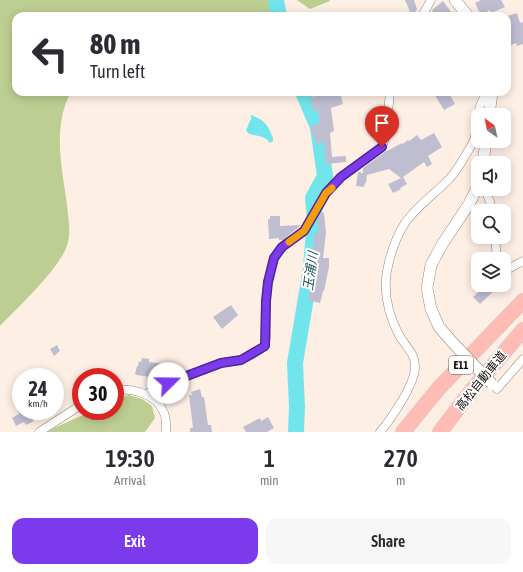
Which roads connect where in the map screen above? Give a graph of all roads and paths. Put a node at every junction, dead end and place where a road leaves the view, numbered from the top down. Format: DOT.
graph roads {
  1 [pos="431,0"];
  2 [pos="455,0"];
  3 [pos="424,12"];
  4 [pos="465,12"];
  5 [pos="390,96"];
  6 [pos="485,96"];
  7 [pos="491,96"];
  8 [pos="490,108"];
  9 [pos="473,196"];
  10 [pos="523,261"];
  11 [pos="511,267"];
  12 [pos="523,301"];
  13 [pos="523,330"];
  14 [pos="523,359"];
  15 [pos="495,387"];
  16 [pos="124,389"];
  17 [pos="147,394"];
  18 [pos="72,411"];
  19 [pos="39,432"];
  20 [pos="166,432"];
  21 [pos="380,432"];
  22 [pos="403,432"];
  23 [pos="440,432"];
  1 -- 3 [label="street"];
  2 -- 4 [label="street"];
  5 -- 17 [label="street"];
  6 -- 21 [label="street"];
  7 -- 8 [label="street"];
  9 -- 15 [label="street, bridge"];
  10 -- 11 [label="street"];
  12 -- 22 [label="highway, 高松自動車道 / E11"];
  13 -- 23 [label="highway, 高松自動車道 / E11"];
  14 -- 15 [label="street"];
  16 -- 17 [label="street"];
  17 -- 20 [label="street"];
  18 -- 19 [label="street"];
}
